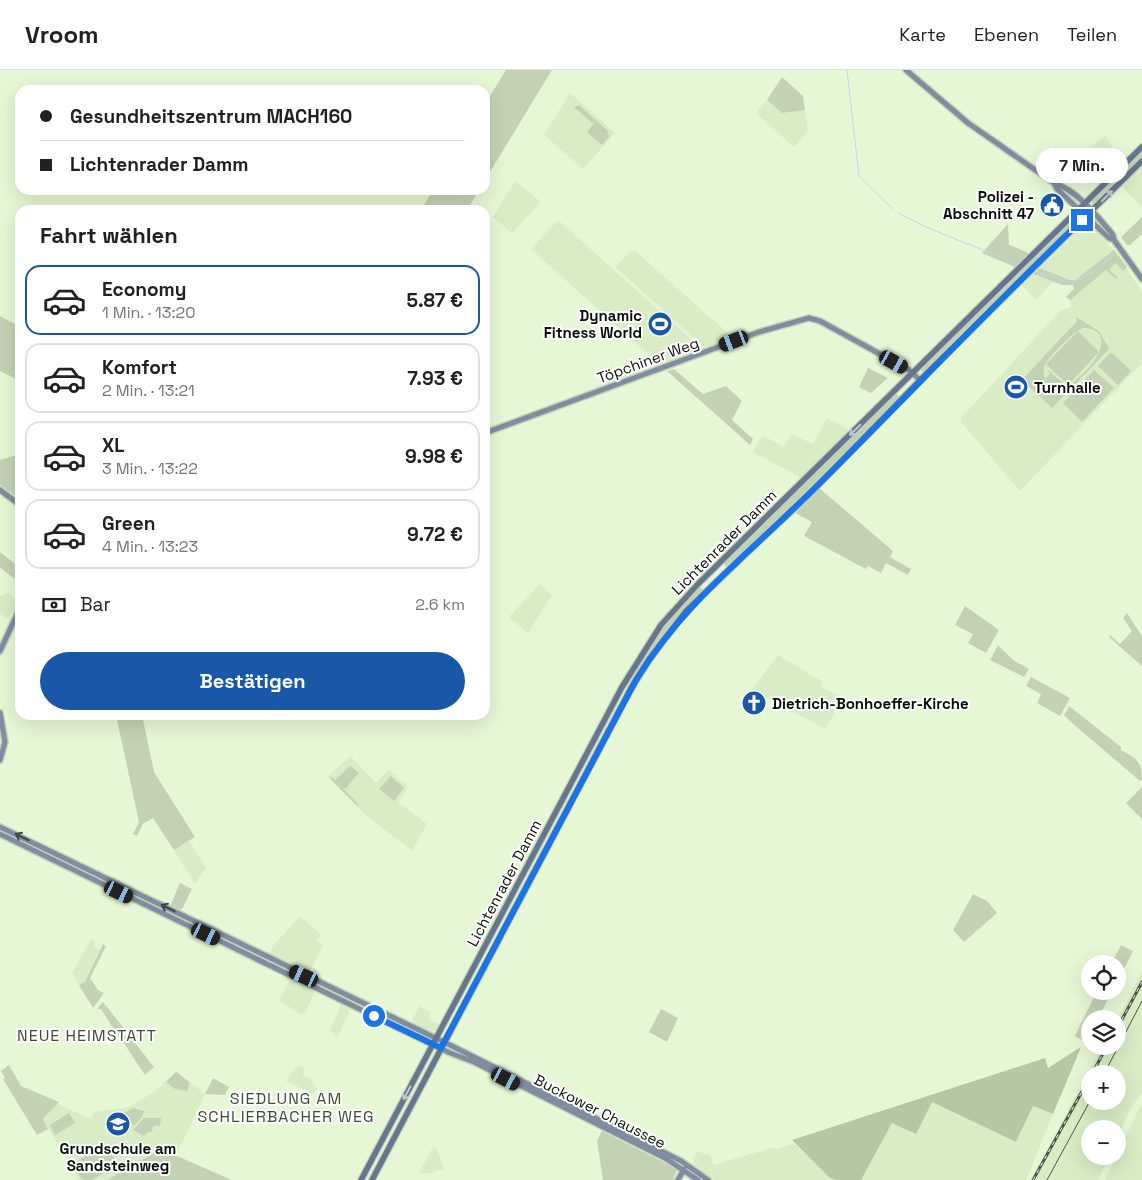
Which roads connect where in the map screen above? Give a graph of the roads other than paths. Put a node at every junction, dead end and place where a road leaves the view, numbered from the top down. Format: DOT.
graph roads {
  1 [pos="906,70"];
  2 [pos="1142,147"];
  3 [pos="1142,161"];
  4 [pos="1082,207"];
  5 [pos="1089,214"];
  6 [pos="1142,279"];
  7 [pos="962,324"];
  8 [pos="958,342"];
  9 [pos="913,373"];
  10 [pos="920,380"];
  11 [pos="895,390"];
  12 [pos="903,398"];
  13 [pos="490,431"];
  14 [pos="0,490"];
  15 [pos="15,501"];
  16 [pos="720,563"];
  17 [pos="727,570"];
  18 [pos="15,619"];
  19 [pos="0,651"];
  20 [pos="0,713"];
  21 [pos="0,760"];
  22 [pos="0,827"];
  23 [pos="0,834"];
  24 [pos="447,1019"];
  25 [pos="455,1023"];
  26 [pos="435,1041"];
  27 [pos="443,1046"];
  28 [pos="422,1064"];
  29 [pos="431,1068"];
  30 [pos="686,1164"];
  31 [pos="683,1170"];
  32 [pos="361,1180"];
  33 [pos="372,1180"];
  34 [pos="678,1180"];
  35 [pos="698,1180"];
  36 [pos="708,1180"];
  1 -- 4 [label="main road"];
  2 -- 4 [label="main road, Lichtenrader Damm"];
  5 -- 3 [label="main road, Lichtenrader Damm, one-way"];
  4 -- 5 [label="main road"];
  4 -- 7 [label="main road, Lichtenrader Damm"];
  5 -- 6 [label="main road"];
  5 -- 8 [label="main road, Lichtenrader Damm"];
  7 -- 8 [label="main road"];
  7 -- 9 [label="main road, Lichtenrader Damm"];
  8 -- 10 [label="main road, Lichtenrader Damm"];
  9 -- 10 [label="main road"];
  9 -- 11 [label="main road, Lichtenrader Damm"];
  9 -- 13 [label="main road, Töpchiner Weg"];
  10 -- 12 [label="main road, Lichtenrader Damm"];
  11 -- 12 [label="main road"];
  11 -- 16 [label="main road, Lichtenrader Damm, one-way"];
  12 -- 17 [label="main road, Lichtenrader Damm"];
  14 -- 15 [label="main road"];
  16 -- 17 [label="main road"];
  16 -- 24 [label="main road, Lichtenrader Damm"];
  17 -- 25 [label="main road, Lichtenrader Damm"];
  18 -- 19 [label="main road"];
  20 -- 21 [label="main road"];
  26 -- 22 [label="main road, one-way"];
  23 -- 26 [label="main road"];
  24 -- 25 [label="main road"];
  24 -- 26 [label="main road, Lichtenrader Damm"];
  25 -- 27 [label="main road, Lichtenrader Damm"];
  26 -- 27 [label="main road, Buckower Chaussee"];
  26 -- 28 [label="main road, Lichtenrader Damm"];
  27 -- 29 [label="main road, Lichtenrader Damm"];
  27 -- 30 [label="main road, Buckower Chaussee"];
  27 -- 31 [label="main road, Buckower Chaussee"];
  28 -- 29 [label="main road"];
  28 -- 32 [label="main road, Lichtenrader Damm, one-way"];
  29 -- 33 [label="main road, Lichtenrader Damm"];
  30 -- 31 [label="main road"];
  30 -- 36 [label="main road, Buckower Chaussee"];
  31 -- 34 [label="main road"];
  31 -- 35 [label="main road, Buckower Chaussee"];
}
